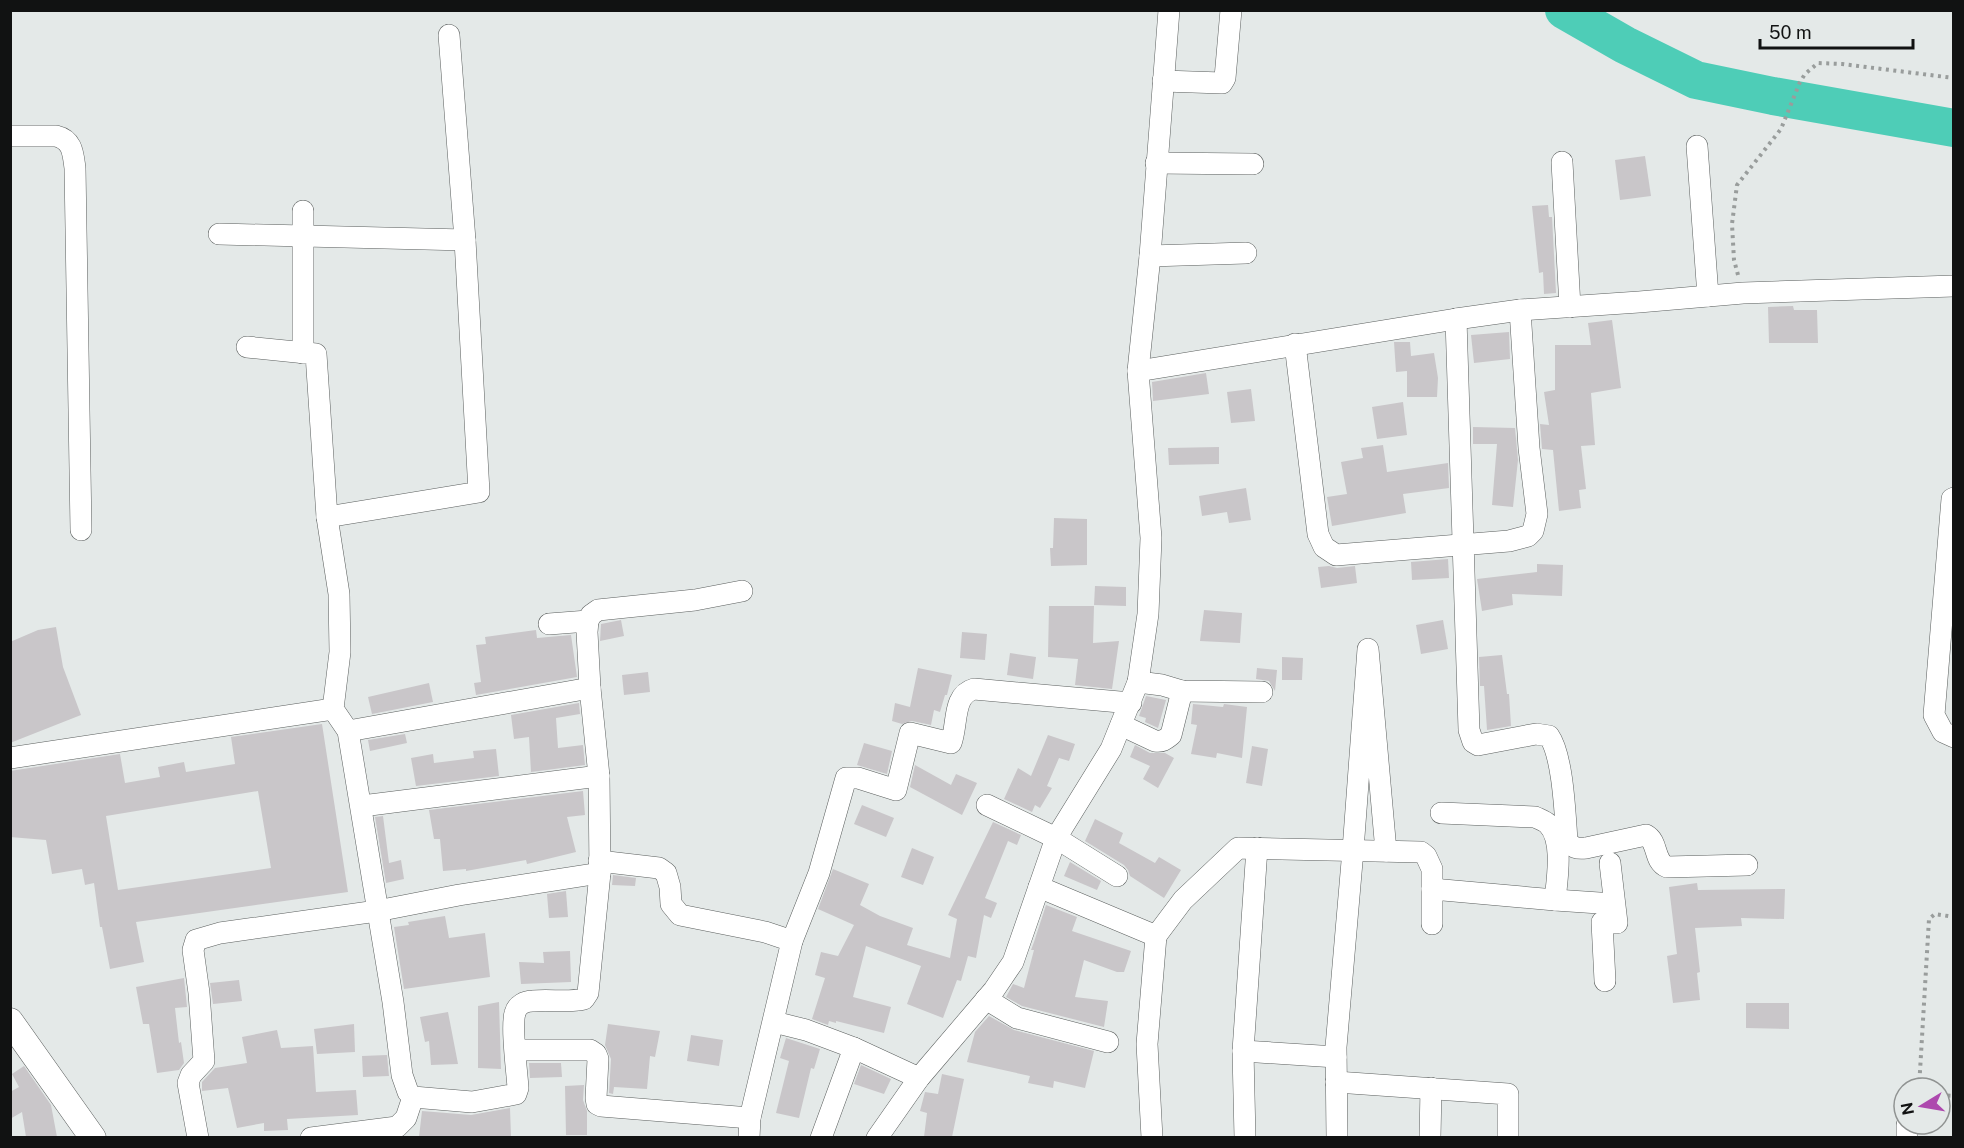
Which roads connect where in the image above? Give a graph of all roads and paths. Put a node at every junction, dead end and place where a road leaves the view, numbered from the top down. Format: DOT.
graph roads {
  1 [pos="1169,10"];
  2 [pos="1231,10"];
  3 [pos="449,34"];
  4 [pos="1953,78"];
  5 [pos="1163,81"];
  6 [pos="10,136"];
  7 [pos="1697,146"];
  8 [pos="1562,162"];
  9 [pos="1156,163"];
  10 [pos="1253,164"];
  11 [pos="303,211"];
  12 [pos="219,234"];
  13 [pos="303,236"];
  14 [pos="465,240"];
  15 [pos="1246,254"];
  16 [pos="1150,256"];
  17 [pos="1953,286"];
  18 [pos="1743,293"];
  19 [pos="1708,296"];
  20 [pos="1570,307"];
  21 [pos="1520,310"];
  22 [pos="1456,319"];
  23 [pos="1294,344"];
  24 [pos="247,347"];
  25 [pos="303,353"];
  26 [pos="1138,371"];
  27 [pos="1953,498"];
  28 [pos="327,517"];
  29 [pos="81,530"];
  30 [pos="1463,545"];
  31 [pos="742,591"];
  32 [pos="588,621"];
  33 [pos="549,624"];
  34 [pos="1138,682"];
  35 [pos="590,688"];
  36 [pos="1182,691"];
  37 [pos="1262,692"];
  38 [pos="1131,703"];
  39 [pos="333,709"];
  40 [pos="1121,725"];
  41 [pos="348,731"];
  42 [pos="1953,737"];
  43 [pos="10,759"];
  44 [pos="599,776"];
  45 [pos="987,805"];
  46 [pos="362,806"];
  47 [pos="1441,813"];
  48 [pos="1056,838"];
  49 [pos="1257,848"];
  50 [pos="1353,850"];
  51 [pos="1386,851"];
  52 [pos="1610,863"];
  53 [pos="1747,865"];
  54 [pos="600,867"];
  55 [pos="1117,876"];
  56 [pos="1039,887"];
  57 [pos="1432,889"];
  58 [pos="1555,900"];
  59 [pos="376,910"];
  60 [pos="1606,910"];
  61 [pos="1953,916"];
  62 [pos="1432,924"];
  63 [pos="1156,936"];
  64 [pos="792,941"];
  65 [pos="1605,981"];
  66 [pos="986,999"];
  67 [pos="10,1021"];
  68 [pos="774,1022"];
  69 [pos="1108,1042"];
  70 [pos="854,1048"];
  71 [pos="516,1050"];
  72 [pos="1243,1051"];
  73 [pos="1336,1057"];
  74 [pos="1920,1076"];
  75 [pos="919,1078"];
  76 [pos="1336,1082"];
  77 [pos="1431,1088"];
  78 [pos="413,1097"];
  79 [pos="750,1128"];
  80 [pos="93,1137"];
  81 [pos="198,1137"];
  82 [pos="311,1137"];
  83 [pos="821,1137"];
  84 [pos="877,1137"];
  85 [pos="1152,1137"];
  86 [pos="1245,1137"];
  87 [pos="1337,1137"];
  88 [pos="1430,1137"];
  89 [pos="1508,1137"];
  1 -- 5 [label="street"];
  2 -- 5 [label="street"];
  3 -- 14 [label="street"];
  4 -- 18 [label="path"];
  5 -- 9 [label="street"];
  6 -- 29 [label="street"];
  7 -- 19 [label="street"];
  8 -- 20 [label="street"];
  9 -- 10 [label="street"];
  9 -- 16 [label="street"];
  11 -- 13 [label="street"];
  12 -- 13 [label="street"];
  13 -- 14 [label="street"];
  13 -- 25 [label="street"];
  14 -- 28 [label="street"];
  15 -- 16 [label="street"];
  16 -- 26 [label="street"];
  17 -- 18 [label="street"];
  18 -- 19 [label="street"];
  19 -- 20 [label="street"];
  20 -- 21 [label="street"];
  21 -- 22 [label="street"];
  21 -- 30 [label="street"];
  22 -- 23 [label="street"];
  22 -- 30 [label="street"];
  23 -- 26 [label="street"];
  23 -- 30 [label="street"];
  24 -- 25 [label="street"];
  25 -- 28 [label="street"];
  26 -- 34 [label="street"];
  27 -- 42 [label="street"];
  28 -- 39 [label="street"];
  30 -- 53 [label="street"];
  31 -- 32 [label="street"];
  32 -- 33 [label="street"];
  32 -- 35 [label="street"];
  34 -- 36 [label="street"];
  34 -- 38 [label="street"];
  35 -- 41 [label="street"];
  35 -- 44 [label="street"];
  36 -- 37 [label="street"];
  36 -- 40 [label="street"];
  38 -- 40 [label="street"];
  38 -- 64 [label="street"];
  39 -- 41 [label="street"];
  39 -- 43 [label="street"];
  40 -- 48 [label="street"];
  41 -- 46 [label="street"];
  44 -- 46 [label="street"];
  44 -- 54 [label="street"];
  45 -- 48 [label="street"];
  46 -- 59 [label="street"];
  47 -- 58 [label="street"];
  48 -- 55 [label="street"];
  48 -- 56 [label="street"];
  49 -- 50 [label="street"];
  49 -- 63 [label="street"];
  49 -- 72 [label="street"];
  50 -- 51 [label="street"];
  50 -- 51 [label="street"];
  50 -- 73 [label="street"];
  51 -- 57 [label="street"];
  52 -- 60 [label="street"];
  54 -- 59 [label="street"];
  54 -- 64 [label="street"];
  54 -- 71 [label="street"];
  56 -- 63 [label="street"];
  56 -- 66 [label="street"];
  57 -- 58 [label="street"];
  57 -- 62 [label="street"];
  58 -- 60 [label="street"];
  59 -- 78 [label="street"];
  59 -- 81 [label="street"];
  60 -- 65 [label="street"];
  61 -- 74 [label="path"];
  63 -- 85 [label="street"];
  64 -- 68 [label="street"];
  66 -- 69 [label="street"];
  66 -- 75 [label="street"];
  67 -- 80 [label="street"];
  68 -- 70 [label="street"];
  68 -- 79 [label="street"];
  70 -- 75 [label="street"];
  70 -- 83 [label="street"];
  71 -- 78 [label="street"];
  71 -- 79 [label="street"];
  72 -- 73 [label="street"];
  72 -- 86 [label="street"];
  73 -- 76 [label="street"];
  75 -- 84 [label="street"];
  76 -- 77 [label="street"];
  76 -- 87 [label="street"];
  77 -- 88 [label="street"];
  77 -- 89 [label="street"];
  78 -- 82 [label="street"];
}
